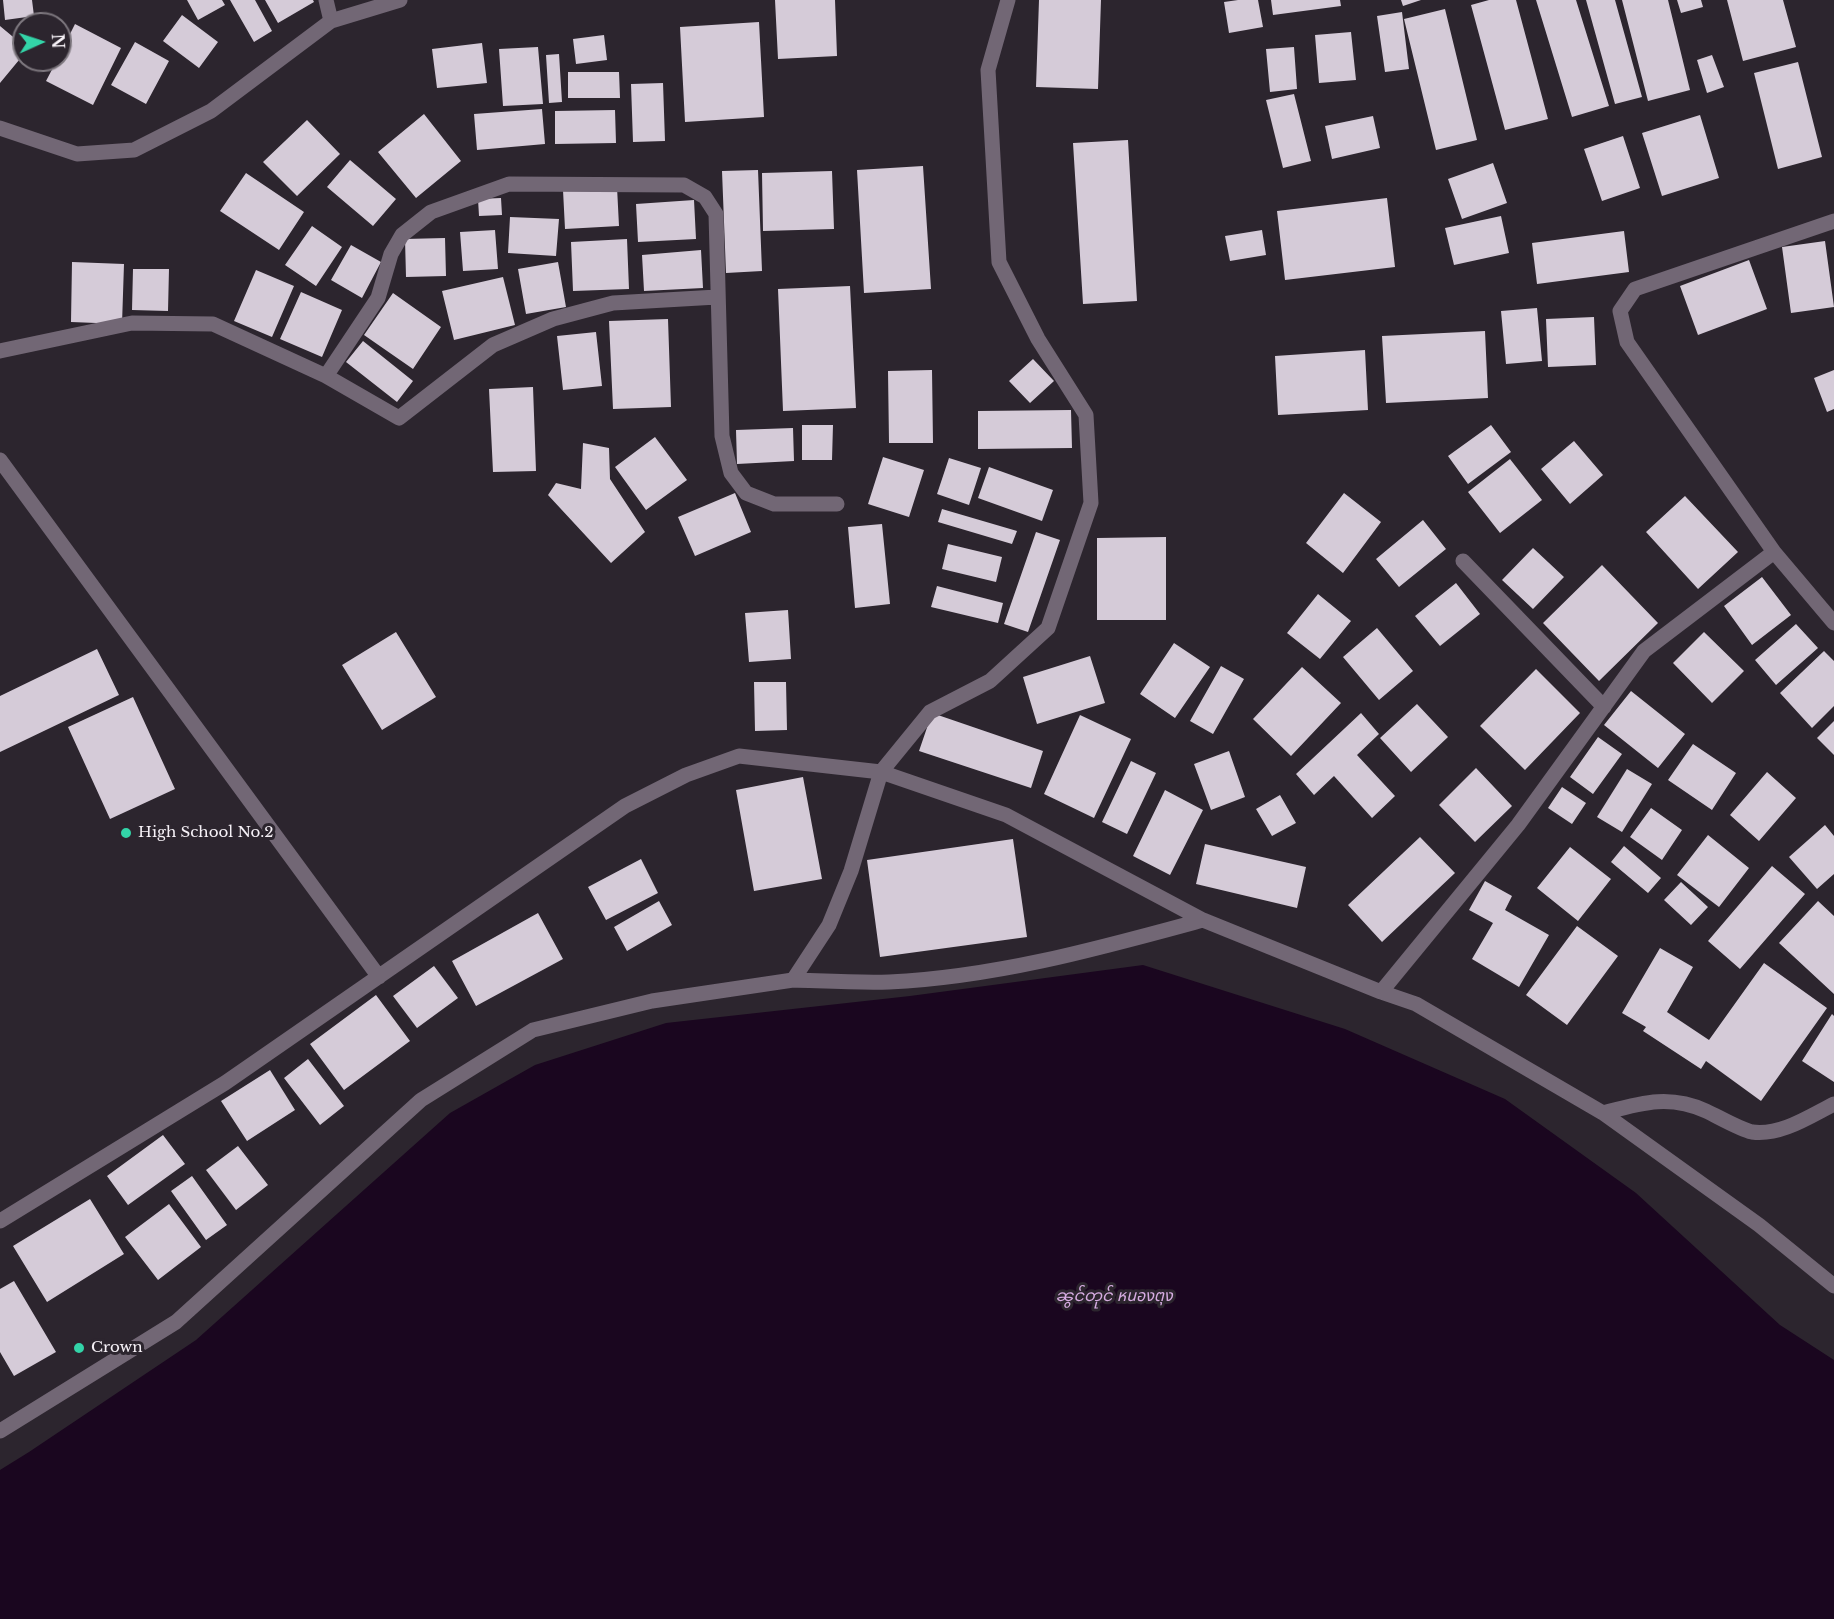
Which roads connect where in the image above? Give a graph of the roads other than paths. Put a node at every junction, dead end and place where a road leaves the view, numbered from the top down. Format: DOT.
graph roads {
  1 [pos="326,0"];
  2 [pos="400,0"];
  3 [pos="1005,2"];
  4 [pos="331,21"];
  5 [pos="0,128"];
  6 [pos="1834,221"];
  7 [pos="717,297"];
  8 [pos="0,351"];
  9 [pos="326,376"];
  10 [pos="0,460"];
  11 [pos="837,504"];
  12 [pos="1774,552"];
  13 [pos="1463,561"];
  14 [pos="1834,622"];
  15 [pos="1604,707"];
  16 [pos="882,772"];
  17 [pos="1203,920"];
  18 [pos="379,977"];
  19 [pos="793,980"];
  20 [pos="1381,992"];
  21 [pos="1834,1104"];
  22 [pos="1604,1113"];
  23 [pos="0,1221"];
  24 [pos="1834,1286"];
  25 [pos="0,1431"];
  1 -- 4 [label="street"];
  2 -- 4 [label="street"];
  3 -- 16 [label="street"];
  4 -- 5 [label="street"];
  6 -- 12 [label="street"];
  7 -- 9 [label="street"];
  7 -- 9 [label="street"];
  7 -- 11 [label="street"];
  8 -- 9 [label="street"];
  10 -- 18 [label="street"];
  12 -- 14 [label="street"];
  12 -- 15 [label="street"];
  13 -- 15 [label="street"];
  15 -- 20 [label="street"];
  16 -- 17 [label="street"];
  16 -- 18 [label="street"];
  16 -- 19 [label="street"];
  17 -- 19 [label="street"];
  17 -- 20 [label="street"];
  18 -- 23 [label="street"];
  19 -- 25 [label="street"];
  20 -- 22 [label="street"];
  21 -- 22 [label="street"];
  22 -- 24 [label="street"];
}
